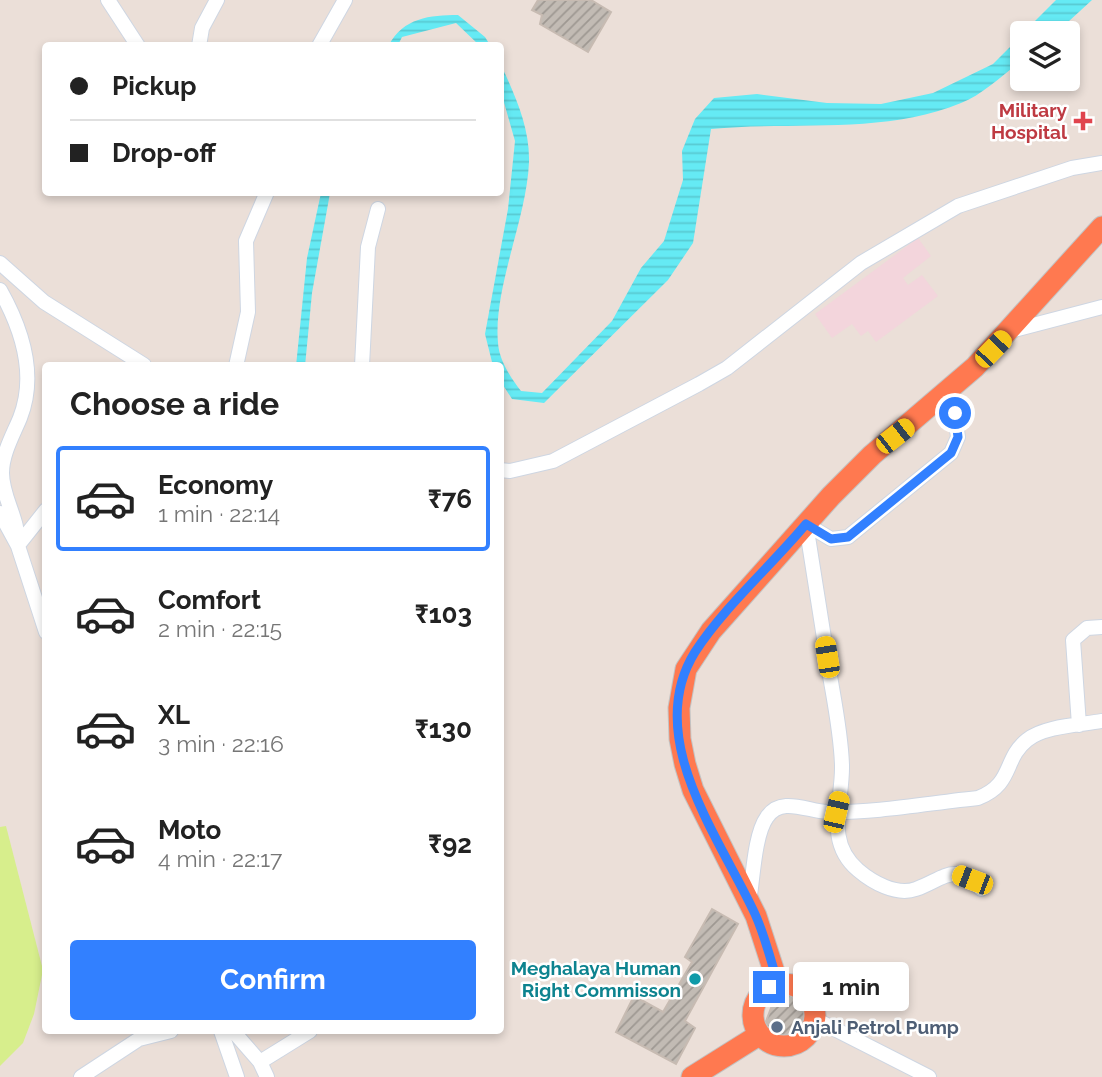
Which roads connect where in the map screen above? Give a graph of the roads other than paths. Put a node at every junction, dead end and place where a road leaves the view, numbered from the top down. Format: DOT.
graph roads {
  1 [pos="108,0"];
  2 [pos="217,0"];
  3 [pos="345,0"];
  4 [pos="135,42"];
  5 [pos="200,42"];
  6 [pos="321,42"];
  7 [pos="1102,163"];
  8 [pos="265,196"];
  9 [pos="377,209"];
  10 [pos="1102,227"];
  11 [pos="0,263"];
  12 [pos="0,290"];
  13 [pos="1102,307"];
  14 [pos="1010,331"];
  15 [pos="139,362"];
  16 [pos="237,362"];
  17 [pos="362,362"];
  18 [pos="951,390"];
  19 [pos="504,470"];
  20 [pos="0,513"];
  21 [pos="42,514"];
  22 [pos="806,524"];
  23 [pos="18,546"];
  24 [pos="42,622"];
  25 [pos="1102,627"];
  26 [pos="1102,721"];
  27 [pos="1079,725"];
  28 [pos="836,812"];
  29 [pos="981,889"];
  30 [pos="749,902"];
  31 [pos="778,984"];
  32 [pos="815,1019"];
  33 [pos="159,1034"];
  34 [pos="222,1034"];
  35 [pos="236,1034"];
  36 [pos="250,1034"];
  37 [pos="305,1034"];
  38 [pos="759,1035"];
  39 [pos="245,1045"];
  40 [pos="260,1062"];
  41 [pos="82,1077"];
  42 [pos="237,1077"];
  43 [pos="267,1077"];
  44 [pos="692,1077"];
  45 [pos="929,1077"];
  1 -- 4 [label="street"];
  2 -- 5 [label="street"];
  3 -- 6 [label="street"];
  7 -- 19 [label="street"];
  8 -- 16 [label="street"];
  9 -- 17 [label="street"];
  10 -- 14 [label="highway"];
  11 -- 15 [label="street"];
  12 -- 23 [label="street"];
  13 -- 14 [label="street"];
  14 -- 18 [label="highway"];
  18 -- 22 [label="highway"];
  18 -- 22 [label="street"];
  20 -- 23 [label="street"];
  21 -- 23 [label="street"];
  22 -- 28 [label="street"];
  22 -- 30 [label="highway"];
  23 -- 24 [label="street"];
  25 -- 27 [label="street"];
  26 -- 27 [label="street"];
  27 -- 28 [label="street"];
  28 -- 29 [label="street"];
  28 -- 30 [label="street"];
  30 -- 31 [label="highway"];
  31 -- 32 [label="highway"];
  31 -- 38 [label="highway"];
  32 -- 38 [label="highway"];
  32 -- 45 [label="street"];
  33 -- 41 [label="street"];
  34 -- 42 [label="street"];
  35 -- 39 [label="street"];
  36 -- 39 [label="street"];
  37 -- 40 [label="street"];
  38 -- 44 [label="highway"];
  39 -- 40 [label="street"];
  40 -- 43 [label="street"];
}
